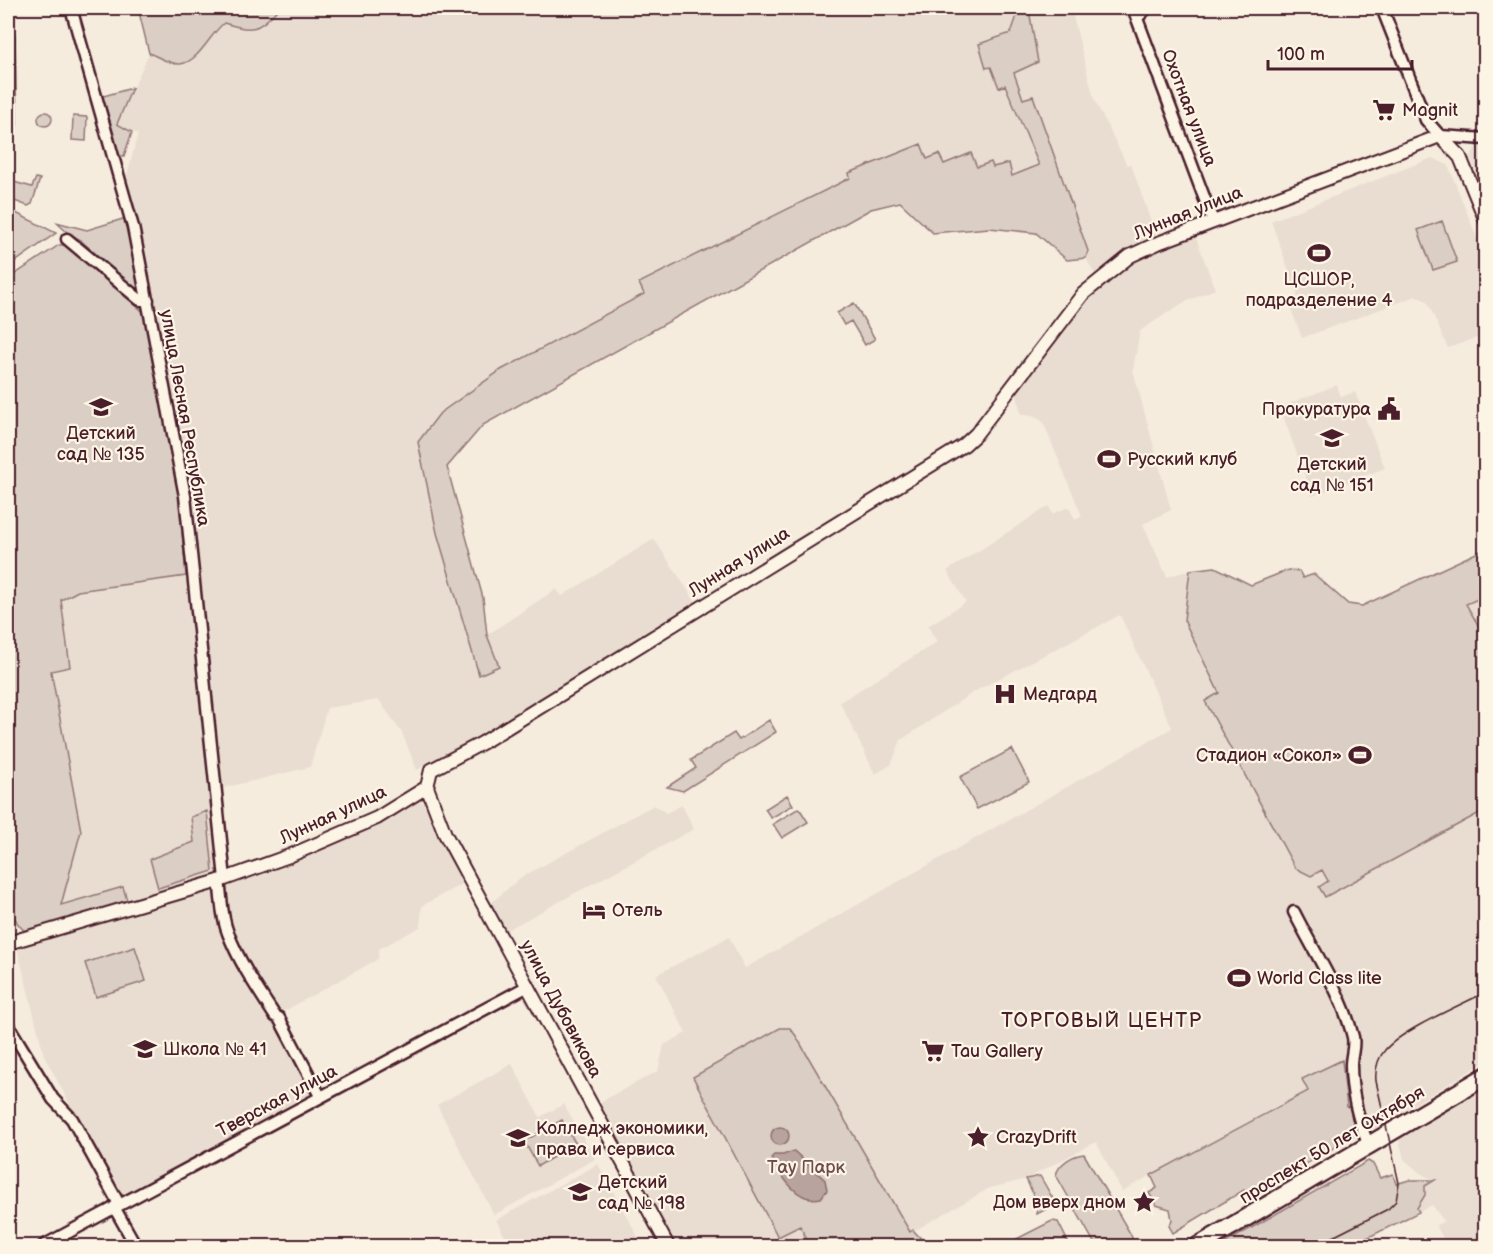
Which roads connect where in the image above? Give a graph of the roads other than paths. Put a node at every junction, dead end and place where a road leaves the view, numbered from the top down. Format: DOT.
graph roads {
  1 [pos="71,8"];
  2 [pos="1147,8"];
  3 [pos="1382,8"];
  4 [pos="1135,13"];
  5 [pos="1440,136"];
  6 [pos="1485,139"];
  7 [pos="1213,221"];
  8 [pos="1485,221"];
  9 [pos="67,239"];
  10 [pos="148,300"];
  11 [pos="427,788"];
  12 [pos="222,880"];
  13 [pos="1294,912"];
  14 [pos="8,943"];
  15 [pos="528,986"];
  16 [pos="8,1025"];
  17 [pos="1485,1076"];
  18 [pos="320,1096"];
  19 [pos="1369,1145"];
  20 [pos="116,1206"];
  21 [pos="43,1246"];
  22 [pos="135,1246"];
  23 [pos="668,1246"];
  24 [pos="1198,1246"];
  1 -- 10 [label="street, улица Лесная Республика"];
  2 -- 4 [label="street"];
  3 -- 5 [label="street"];
  4 -- 7 [label="street, Охотная улица"];
  5 -- 6 [label="street"];
  5 -- 7 [label="street, Лунная улица"];
  5 -- 8 [label="street"];
  7 -- 11 [label="street, Лунная улица"];
  9 -- 10 [label="street"];
  10 -- 12 [label="street, улица Лесная Республика"];
  11 -- 12 [label="street, Лунная улица"];
  11 -- 15 [label="street, улица Дубовикова"];
  12 -- 14 [label="street, Лунная улица"];
  12 -- 18 [label="street, улица Лесная Республика"];
  13 -- 19 [label="street"];
  15 -- 18 [label="street, Тверская улица"];
  15 -- 23 [label="street, улица Дубовикова"];
  16 -- 20 [label="street"];
  17 -- 19 [label="main road, проспект 50 лет Октября"];
  18 -- 20 [label="street, Тверская улица"];
  19 -- 24 [label="main road, проспект 50 лет Октября"];
  20 -- 21 [label="street, Тверская улица"];
  20 -- 22 [label="street"];
}
